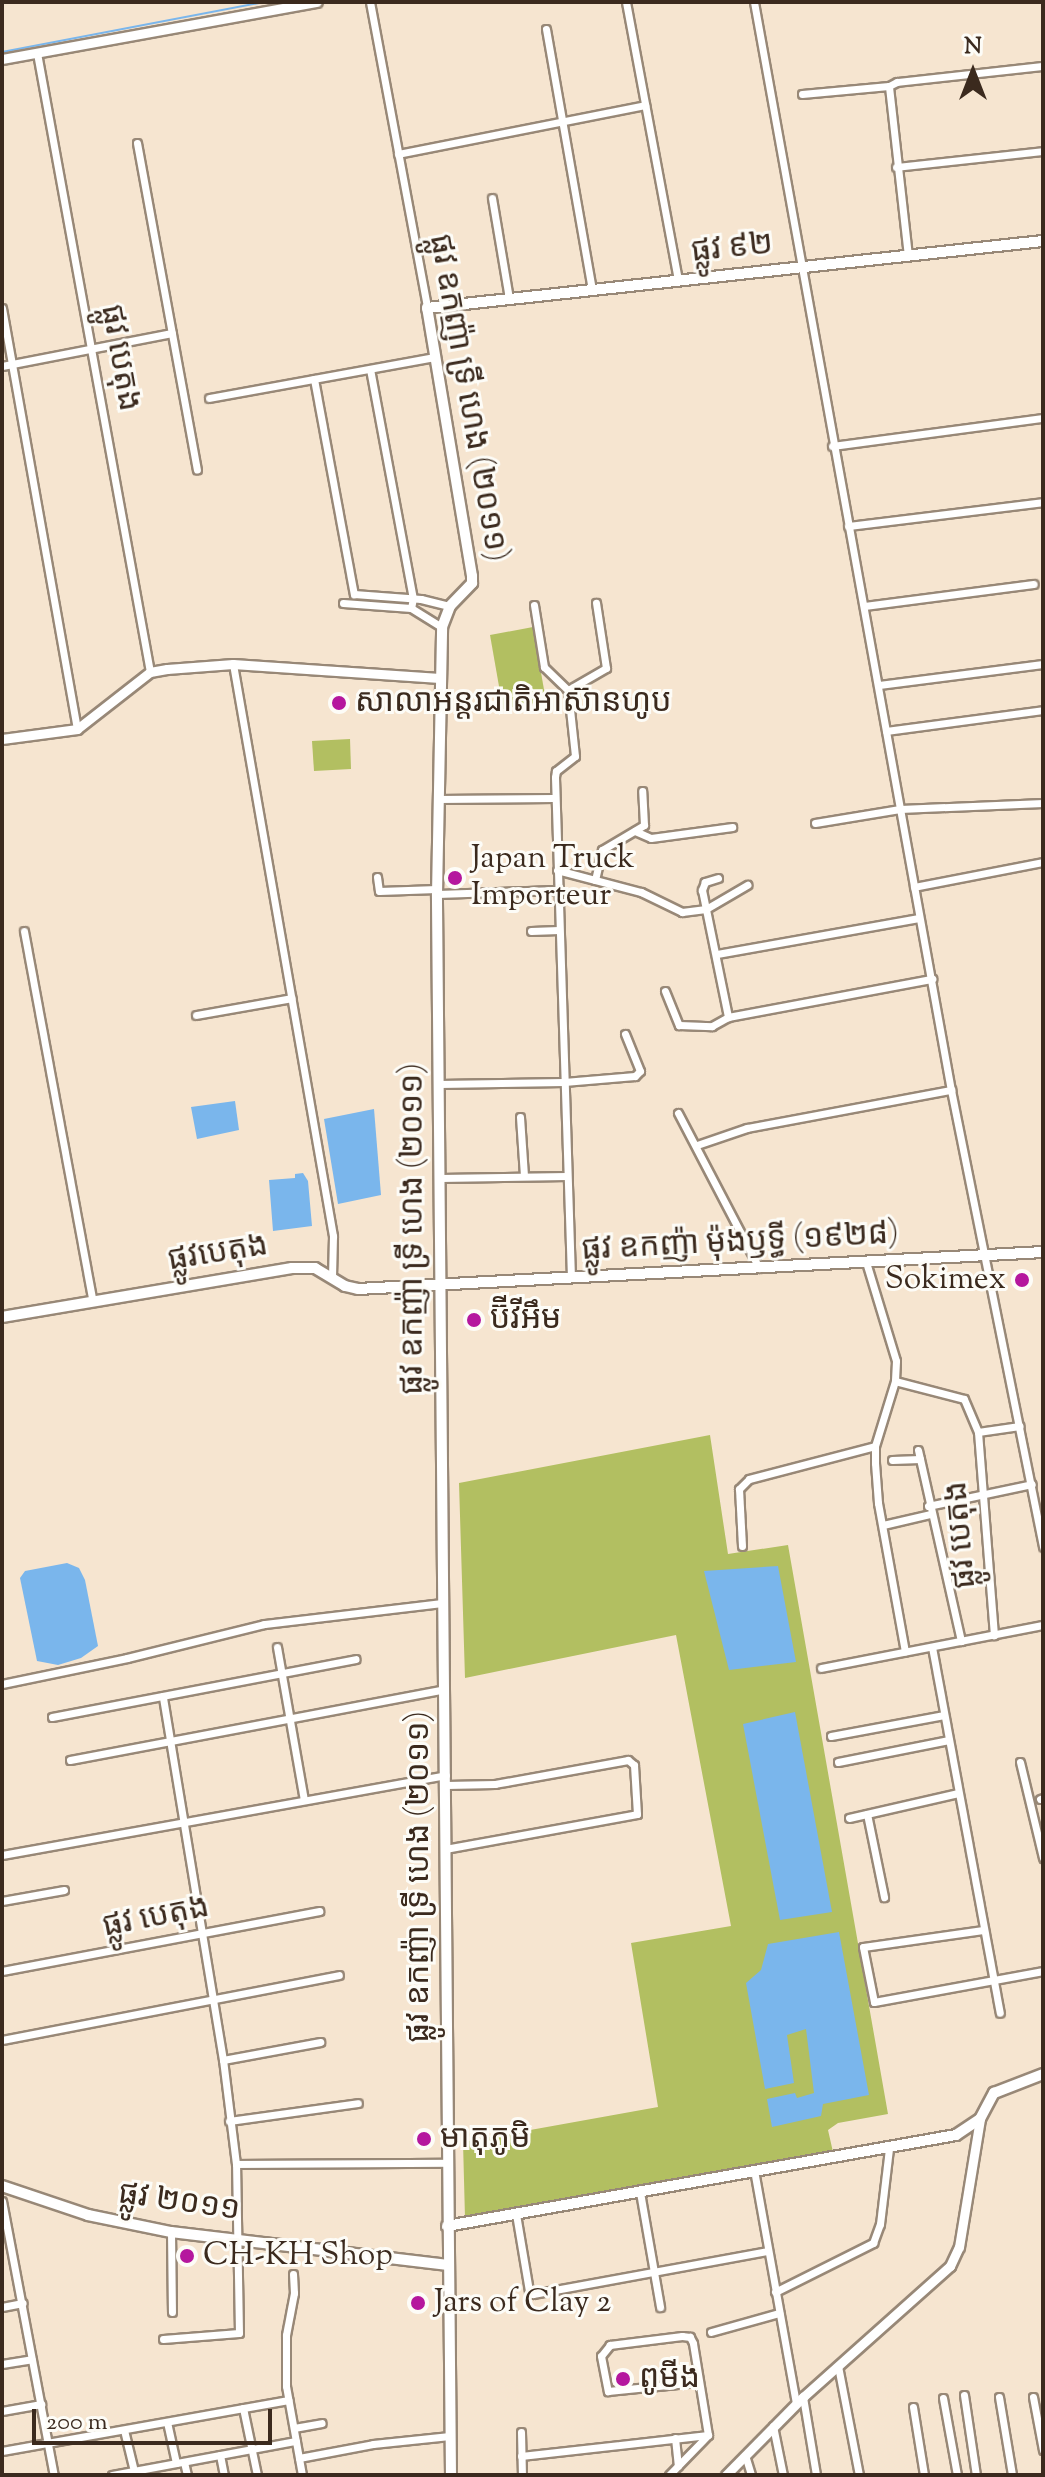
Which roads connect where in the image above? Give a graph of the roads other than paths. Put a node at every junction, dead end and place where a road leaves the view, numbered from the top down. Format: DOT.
graph roads {
  1 [pos="317,2"];
  2 [pos="370,2"];
  3 [pos="626,2"];
  4 [pos="754,2"];
  5 [pos="546,29"];
  6 [pos="37,53"];
  7 [pos="2,59"];
  8 [pos="1043,66"];
  9 [pos="889,86"];
  10 [pos="802,94"];
  11 [pos="645,105"];
  12 [pos="563,121"];
  13 [pos="137,143"];
  14 [pos="1043,151"];
  15 [pos="398,154"];
  16 [pos="896,167"];
  17 [pos="492,198"];
  18 [pos="1043,241"];
  19 [pos="908,256"];
  20 [pos="802,267"];
  21 [pos="678,281"];
  22 [pos="592,290"];
  23 [pos="509,299"];
  24 [pos="2,308"];
  25 [pos="427,308"];
  26 [pos="172,333"];
  27 [pos="93,349"];
  28 [pos="435,357"];
  29 [pos="12,364"];
  30 [pos="2,366"];
  31 [pos="370,369"];
  32 [pos="314,379"];
  33 [pos="209,398"];
  34 [pos="1043,418"];
  35 [pos="832,446"];
  36 [pos="197,470"];
  37 [pos="1043,502"];
  38 [pos="848,526"];
  39 [pos="1034,584"];
  40 [pos="413,598"];
  41 [pos="343,603"];
  42 [pos="596,603"];
  43 [pos="534,605"];
  44 [pos="450,606"];
  45 [pos="864,606"];
  46 [pos="411,608"];
  47 [pos="442,627"];
  48 [pos="233,664"];
  49 [pos="1043,664"];
  50 [pos="150,672"];
  51 [pos="440,678"];
  52 [pos="879,685"];
  53 [pos="568,690"];
  54 [pos="1043,710"];
  55 [pos="77,729"];
  56 [pos="886,731"];
  57 [pos="2,739"];
  58 [pos="642,791"];
  59 [pos="554,798"];
  60 [pos="438,799"];
  61 [pos="1043,803"];
  62 [pos="900,809"];
  63 [pos="815,823"];
  64 [pos="732,827"];
  65 [pos="635,831"];
  66 [pos="1043,862"];
  67 [pos="557,870"];
  68 [pos="377,877"];
  69 [pos="718,878"];
  70 [pos="595,880"];
  71 [pos="747,885"];
  72 [pos="914,887"];
  73 [pos="557,890"];
  74 [pos="437,892"];
  75 [pos="706,909"];
  76 [pos="919,918"];
  77 [pos="559,930"];
  78 [pos="24,931"];
  79 [pos="531,931"];
  80 [pos="717,954"];
  81 [pos="932,979"];
  82 [pos="665,991"];
  83 [pos="292,998"];
  84 [pos="196,1015"];
  85 [pos="728,1017"];
  86 [pos="625,1034"];
  87 [pos="564,1082"];
  88 [pos="439,1084"];
  89 [pos="951,1090"];
  90 [pos="678,1113"];
  91 [pos="520,1117"];
  92 [pos="697,1145"];
  93 [pos="524,1176"];
  94 [pos="567,1176"];
  95 [pos="440,1178"];
  96 [pos="1043,1252"];
  97 [pos="987,1255"];
  98 [pos="866,1262"];
  99 [pos="759,1268"];
  100 [pos="332,1278"];
  101 [pos="571,1278"];
  102 [pos="440,1285"];
  103 [pos="93,1302"];
  104 [pos="2,1317"];
  105 [pos="895,1381"];
  106 [pos="1020,1426"];
  107 [pos="978,1432"];
  108 [pos="875,1446"];
  109 [pos="892,1460"];
  110 [pos="1032,1484"];
  111 [pos="1043,1493"];
  112 [pos="982,1495"];
  113 [pos="1033,1495"];
  114 [pos="929,1510"];
  115 [pos="883,1525"];
  116 [pos="742,1546"];
  117 [pos="1043,1547"];
  118 [pos="443,1603"];
  119 [pos="1043,1625"];
  120 [pos="994,1635"];
  121 [pos="961,1641"];
  122 [pos="277,1647"];
  123 [pos="932,1647"];
  124 [pos="905,1652"];
  125 [pos="356,1659"];
  126 [pos="821,1668"];
  127 [pos="281,1672"];
  128 [pos="2,1684"];
  129 [pos="444,1689"];
  130 [pos="163,1696"];
  131 [pos="944,1715"];
  132 [pos="52,1717"];
  133 [pos="289,1719"];
  134 [pos="831,1736"];
  135 [pos="949,1740"];
  136 [pos="170,1741"];
  137 [pos="70,1760"];
  138 [pos="838,1762"];
  139 [pos="1020,1762"];
  140 [pos="446,1780"];
  141 [pos="958,1793"];
  142 [pos="304,1800"];
  143 [pos="867,1814"];
  144 [pos="849,1818"];
  145 [pos="184,1821"];
  146 [pos="1041,1841"];
  147 [pos="445,1849"];
  148 [pos="2,1855"];
  149 [pos="1043,1858"];
  150 [pos="64,1890"];
  151 [pos="884,1897"];
  152 [pos="2,1901"];
  153 [pos="319,1911"];
  154 [pos="983,1930"];
  155 [pos="202,1934"];
  156 [pos="2,1971"];
  157 [pos="1043,1971"];
  158 [pos="339,1975"];
  159 [pos="993,1981"];
  160 [pos="213,1997"];
  161 [pos="1000,2013"];
  162 [pos="2,2040"];
  163 [pos="320,2042"];
  164 [pos="223,2060"];
  165 [pos="1043,2074"];
  166 [pos="358,2103"];
  167 [pos="980,2119"];
  168 [pos="229,2121"];
  169 [pos="889,2148"];
  170 [pos="448,2163"];
  171 [pos="236,2164"];
  172 [pos="754,2170"];
  173 [pos="2,2186"];
  174 [pos="640,2192"];
  175 [pos="2,2201"];
  176 [pos="516,2214"];
  177 [pos="447,2226"];
  178 [pos="171,2232"];
  179 [pos="238,2239"];
  180 [pos="768,2251"];
  181 [pos="448,2265"];
  182 [pos="293,2274"];
  183 [pos="655,2274"];
  184 [pos="775,2292"];
  185 [pos="23,2303"];
  186 [pos="2,2307"];
  187 [pos="660,2307"];
  188 [pos="172,2312"];
  189 [pos="779,2313"];
  190 [pos="711,2332"];
  191 [pos="163,2339"];
  192 [pos="32,2359"];
  193 [pos="2,2364"];
  194 [pos="838,2366"];
  195 [pos="698,2382"];
  196 [pos="964,2395"];
  197 [pos="999,2397"];
  198 [pos="1033,2397"];
  199 [pos="943,2398"];
  200 [pos="288,2400"];
  201 [pos="799,2401"];
  202 [pos="41,2404"];
  203 [pos="913,2407"];
  204 [pos="243,2408"];
  205 [pos="2,2411"];
  206 [pos="167,2422"];
  207 [pos="322,2423"];
  208 [pos="773,2426"];
  209 [pos="294,2428"];
  210 [pos="124,2430"];
  211 [pos="521,2432"];
  212 [pos="708,2435"];
  213 [pos="450,2436"];
  214 [pos="675,2438"];
  215 [pos="296,2441"];
  216 [pos="48,2443"];
  217 [pos="252,2449"];
  218 [pos="1043,2450"];
  219 [pos="2,2451"];
  220 [pos="220,2455"];
  221 [pos="745,2455"];
  222 [pos="521,2456"];
  223 [pos="299,2458"];
  224 [pos="180,2462"];
  225 [pos="678,2466"];
  226 [pos="134,2471"];
  227 [pos="54,2475"];
  228 [pos="112,2475"];
  229 [pos="187,2475"];
  230 [pos="224,2475"];
  231 [pos="257,2475"];
  232 [pos="302,2475"];
  233 [pos="451,2475"];
  234 [pos="522,2475"];
  235 [pos="669,2475"];
  236 [pos="726,2475"];
  237 [pos="751,2475"];
  238 [pos="783,2475"];
  239 [pos="816,2475"];
  240 [pos="859,2475"];
  241 [pos="924,2475"];
  242 [pos="957,2475"];
  243 [pos="976,2475"];
  244 [pos="1012,2475"];
  1 -- 6 [label="street"];
  2 -- 15 [label="street, ផ្លូវ ឧកញ៉ា ទ្រី ហេង (២០១១)"];
  3 -- 11 [label="street"];
  4 -- 20 [label="street"];
  5 -- 12 [label="street"];
  6 -- 7 [label="street"];
  6 -- 27 [label="street, ផ្លូវ បេតុង"];
  8 -- 9 [label="street"];
  9 -- 10 [label="street"];
  9 -- 16 [label="street"];
  11 -- 12 [label="street"];
  11 -- 21 [label="street"];
  12 -- 15 [label="street"];
  12 -- 22 [label="street"];
  13 -- 26 [label="street"];
  14 -- 16 [label="street"];
  15 -- 25 [label="street, ផ្លូវ ឧកញ៉ា ទ្រី ហេង (២០១១)"];
  16 -- 19 [label="street"];
  17 -- 23 [label="street"];
  18 -- 19 [label="main road, ផ្លូវ ៩២"];
  19 -- 20 [label="main road, ផ្លូវ ៩២"];
  20 -- 21 [label="main road, ផ្លូវ ៩២"];
  20 -- 35 [label="street"];
  21 -- 22 [label="main road, ផ្លូវ ៩២"];
  22 -- 23 [label="main road, ផ្លូវ ៩២"];
  23 -- 25 [label="main road, ផ្លូវ ៩២"];
  24 -- 29 [label="street"];
  25 -- 28 [label="main road, ផ្លូវ ឧកញ៉ា ទ្រី ហេង (២០១១)"];
  26 -- 27 [label="street"];
  26 -- 36 [label="street"];
  27 -- 29 [label="street"];
  27 -- 50 [label="street, ផ្លូវ បេតុង"];
  28 -- 31 [label="street"];
  28 -- 44 [label="main road, ផ្លូវ ឧកញ៉ា ទ្រី ហេង (២០១១)"];
  29 -- 30 [label="street"];
  29 -- 55 [label="street"];
  31 -- 32 [label="street"];
  31 -- 40 [label="street"];
  32 -- 33 [label="street"];
  32 -- 40 [label="street"];
  34 -- 35 [label="street"];
  35 -- 38 [label="street"];
  37 -- 38 [label="street"];
  38 -- 45 [label="street"];
  39 -- 45 [label="street"];
  40 -- 44 [label="street"];
  40 -- 46 [label="street"];
  41 -- 46 [label="street"];
  42 -- 53 [label="street"];
  43 -- 53 [label="street"];
  44 -- 47 [label="main road, ផ្លូវ ឧកញ៉ា ទ្រី ហេង (២០១១)"];
  45 -- 52 [label="street"];
  46 -- 47 [label="street"];
  47 -- 51 [label="main road, ផ្លូវ ឧកញ៉ា ទ្រី ហេង (២០១១)"];
  48 -- 50 [label="street"];
  48 -- 51 [label="street"];
  48 -- 83 [label="street"];
  49 -- 52 [label="street"];
  50 -- 55 [label="street"];
  51 -- 60 [label="main road, ផ្លូវ ឧកញ៉ា ទ្រី ហេង (២០១១)"];
  52 -- 56 [label="street"];
  53 -- 59 [label="street"];
  54 -- 56 [label="street"];
  55 -- 57 [label="street"];
  56 -- 62 [label="street"];
  58 -- 65 [label="street"];
  59 -- 60 [label="street"];
  59 -- 67 [label="street"];
  60 -- 74 [label="main road, ផ្លូវ ឧកញ៉ា ទ្រី ហេង (២០១១)"];
  61 -- 62 [label="street"];
  62 -- 63 [label="street"];
  62 -- 72 [label="street"];
  64 -- 65 [label="street"];
  65 -- 70 [label="street"];
  66 -- 72 [label="street"];
  67 -- 70 [label="street"];
  67 -- 73 [label="street"];
  68 -- 74 [label="street"];
  69 -- 75 [label="street"];
  70 -- 75 [label="street"];
  71 -- 75 [label="street"];
  72 -- 76 [label="street"];
  73 -- 74 [label="street"];
  73 -- 77 [label="street"];
  74 -- 88 [label="main road, ផ្លូវ ឧកញ៉ា ទ្រី ហេង (២០១១)"];
  75 -- 80 [label="street"];
  76 -- 80 [label="street"];
  76 -- 81 [label="street"];
  77 -- 79 [label="street"];
  77 -- 87 [label="street"];
  78 -- 103 [label="street"];
  80 -- 85 [label="street"];
  81 -- 85 [label="street"];
  81 -- 89 [label="street"];
  82 -- 85 [label="street"];
  83 -- 84 [label="street"];
  83 -- 100 [label="street"];
  86 -- 87 [label="street"];
  87 -- 88 [label="street"];
  87 -- 94 [label="street"];
  88 -- 95 [label="main road, ផ្លូវ ឧកញ៉ា ទ្រី ហេង (២០១១)"];
  89 -- 92 [label="street"];
  89 -- 97 [label="street"];
  90 -- 92 [label="street"];
  91 -- 93 [label="street"];
  92 -- 99 [label="street"];
  93 -- 94 [label="street"];
  93 -- 95 [label="street"];
  94 -- 101 [label="street"];
  95 -- 102 [label="main road, ផ្លូវ ឧកញ៉ា ទ្រី ហេង (២០១១)"];
  96 -- 97 [label="main road, ផ្លូវ ឧកញ៉ា ម៉ុងឫទ្ធី (១៩២៨)"];
  97 -- 98 [label="main road, ផ្លូវ ឧកញ៉ា ម៉ុងឫទ្ធី (១៩២៨)"];
  97 -- 106 [label="street"];
  98 -- 99 [label="main road, ផ្លូវ ឧកញ៉ា ម៉ុងឫទ្ធី (១៩២៨)"];
  98 -- 105 [label="street"];
  99 -- 101 [label="main road, ផ្លូវ ឧកញ៉ា ម៉ុងឫទ្ធី (១៩២៨)"];
  100 -- 102 [label="main road, ផ្លូវបេតុង"];
  100 -- 103 [label="main road, ផ្លូវបេតុង"];
  101 -- 102 [label="main road, ផ្លូវ ឧកញ៉ា ម៉ុងឫទ្ធី (១៩២៨)"];
  102 -- 118 [label="main road, ផ្លូវ ឧកញ៉ា ទ្រី ហេង (២០១១)"];
  103 -- 104 [label="main road, ផ្លូវបេតុង"];
  105 -- 107 [label="street"];
  105 -- 108 [label="street"];
  106 -- 107 [label="street"];
  106 -- 110 [label="street"];
  107 -- 112 [label="street, ផ្លូវ បេតុង"];
  108 -- 115 [label="street"];
  108 -- 116 [label="street"];
  109 -- 114 [label="street"];
  110 -- 112 [label="street"];
  110 -- 113 [label="street"];
  111 -- 113 [label="street"];
  112 -- 114 [label="street"];
  112 -- 120 [label="street, ផ្លូវ បេតុង"];
  113 -- 117 [label="street"];
  114 -- 115 [label="street"];
  114 -- 121 [label="street"];
  115 -- 124 [label="street"];
  118 -- 128 [label="street"];
  118 -- 129 [label="main road, ផ្លូវ ឧកញ៉ា ទ្រី ហេង (២០១១)"];
  119 -- 120 [label="street"];
  120 -- 121 [label="street"];
  121 -- 123 [label="street"];
  122 -- 127 [label="street"];
  123 -- 124 [label="street"];
  123 -- 131 [label="street"];
  124 -- 126 [label="street"];
  125 -- 127 [label="street"];
  127 -- 130 [label="street"];
  127 -- 133 [label="street"];
  129 -- 133 [label="street"];
  129 -- 140 [label="main road, ផ្លូវ ឧកញ៉ា ទ្រី ហេង (២០១១)"];
  130 -- 132 [label="street"];
  130 -- 136 [label="street"];
  131 -- 134 [label="street"];
  131 -- 135 [label="street"];
  133 -- 136 [label="street"];
  133 -- 142 [label="street"];
  135 -- 138 [label="street"];
  135 -- 141 [label="street"];
  136 -- 137 [label="street"];
  136 -- 145 [label="street"];
  139 -- 146 [label="street"];
  140 -- 142 [label="street"];
  140 -- 147 [label="main road, ផ្លូវ ឧកញ៉ា ទ្រី ហេង (២០១១)"];
  140 -- 147 [label="street"];
  141 -- 143 [label="street"];
  141 -- 154 [label="street"];
  142 -- 145 [label="street"];
  143 -- 144 [label="street"];
  143 -- 151 [label="street"];
  145 -- 148 [label="street"];
  145 -- 155 [label="street"];
  146 -- 149 [label="street"];
  147 -- 170 [label="main road, ផ្លូវ ឧកញ៉ា ទ្រី ហេង (២០១១)"];
  150 -- 152 [label="street"];
  153 -- 155 [label="street, ផ្លូវ បេតុង"];
  154 -- 159 [label="street"];
  154 -- 159 [label="street"];
  155 -- 156 [label="street, ផ្លូវ បេតុង"];
  155 -- 160 [label="street"];
  157 -- 159 [label="street"];
  158 -- 160 [label="street"];
  159 -- 161 [label="street"];
  160 -- 162 [label="street"];
  160 -- 164 [label="street"];
  163 -- 164 [label="street"];
  164 -- 168 [label="street"];
  165 -- 167 [label="main road"];
  166 -- 168 [label="street"];
  167 -- 169 [label="main road"];
  167 -- 194 [label="street"];
  168 -- 171 [label="street"];
  169 -- 172 [label="main road"];
  169 -- 184 [label="street"];
  170 -- 171 [label="street"];
  170 -- 177 [label="main road, ផ្លូវ ឧកញ៉ា ទ្រី ហេង (២០១១)"];
  171 -- 179 [label="street"];
  172 -- 174 [label="main road"];
  172 -- 180 [label="street"];
  173 -- 178 [label="main road, ផ្លូវ ២០១១"];
  174 -- 176 [label="main road"];
  174 -- 183 [label="street"];
  175 -- 185 [label="street"];
  176 -- 177 [label="main road"];
  176 -- 183 [label="street"];
  177 -- 181 [label="main road, ផ្លូវ ឧកញ៉ា ទ្រី ហេង (២០១១)"];
  178 -- 179 [label="main road, ផ្លូវ ២០១១"];
  178 -- 188 [label="street"];
  179 -- 181 [label="main road, ផ្លូវ ២០១១"];
  179 -- 191 [label="street"];
  180 -- 183 [label="street"];
  180 -- 184 [label="street"];
  181 -- 213 [label="main road, ផ្លូវ ឧកញ៉ា ទ្រី ហេង (២០១១)"];
  182 -- 200 [label="street"];
  183 -- 187 [label="street"];
  184 -- 189 [label="street"];
  185 -- 186 [label="street"];
  185 -- 192 [label="street"];
  189 -- 190 [label="street"];
  189 -- 201 [label="street"];
  192 -- 193 [label="street"];
  192 -- 202 [label="street"];
  194 -- 201 [label="street"];
  194 -- 240 [label="street"];
  195 -- 195 [label="street"];
  195 -- 212 [label="street"];
  196 -- 243 [label="street"];
  197 -- 244 [label="street"];
  198 -- 218 [label="street"];
  199 -- 242 [label="street"];
  200 -- 204 [label="street"];
  200 -- 209 [label="street"];
  201 -- 208 [label="street"];
  201 -- 239 [label="street"];
  202 -- 205 [label="street"];
  202 -- 216 [label="street"];
  203 -- 241 [label="street"];
  204 -- 206 [label="street"];
  204 -- 217 [label="street"];
  206 -- 210 [label="street"];
  206 -- 224 [label="street"];
  207 -- 209 [label="street"];
  208 -- 221 [label="street"];
  208 -- 238 [label="street"];
  209 -- 215 [label="street"];
  210 -- 216 [label="street"];
  210 -- 226 [label="street"];
  211 -- 222 [label="street"];
  212 -- 214 [label="street"];
  212 -- 225 [label="street"];
  213 -- 223 [label="street"];
  213 -- 233 [label="main road, ផ្លូវ ឧកញ៉ា ទ្រី ហេង (២០១១)"];
  214 -- 222 [label="street"];
  214 -- 225 [label="street"];
  215 -- 217 [label="street"];
  215 -- 223 [label="street"];
  216 -- 219 [label="street"];
  216 -- 227 [label="street"];
  217 -- 220 [label="street"];
  217 -- 231 [label="street"];
  220 -- 224 [label="street"];
  220 -- 230 [label="street"];
  221 -- 236 [label="street"];
  221 -- 237 [label="street"];
  222 -- 234 [label="street"];
  223 -- 232 [label="street"];
  224 -- 226 [label="street"];
  224 -- 229 [label="street"];
  225 -- 235 [label="street"];
  226 -- 228 [label="street"];
}
